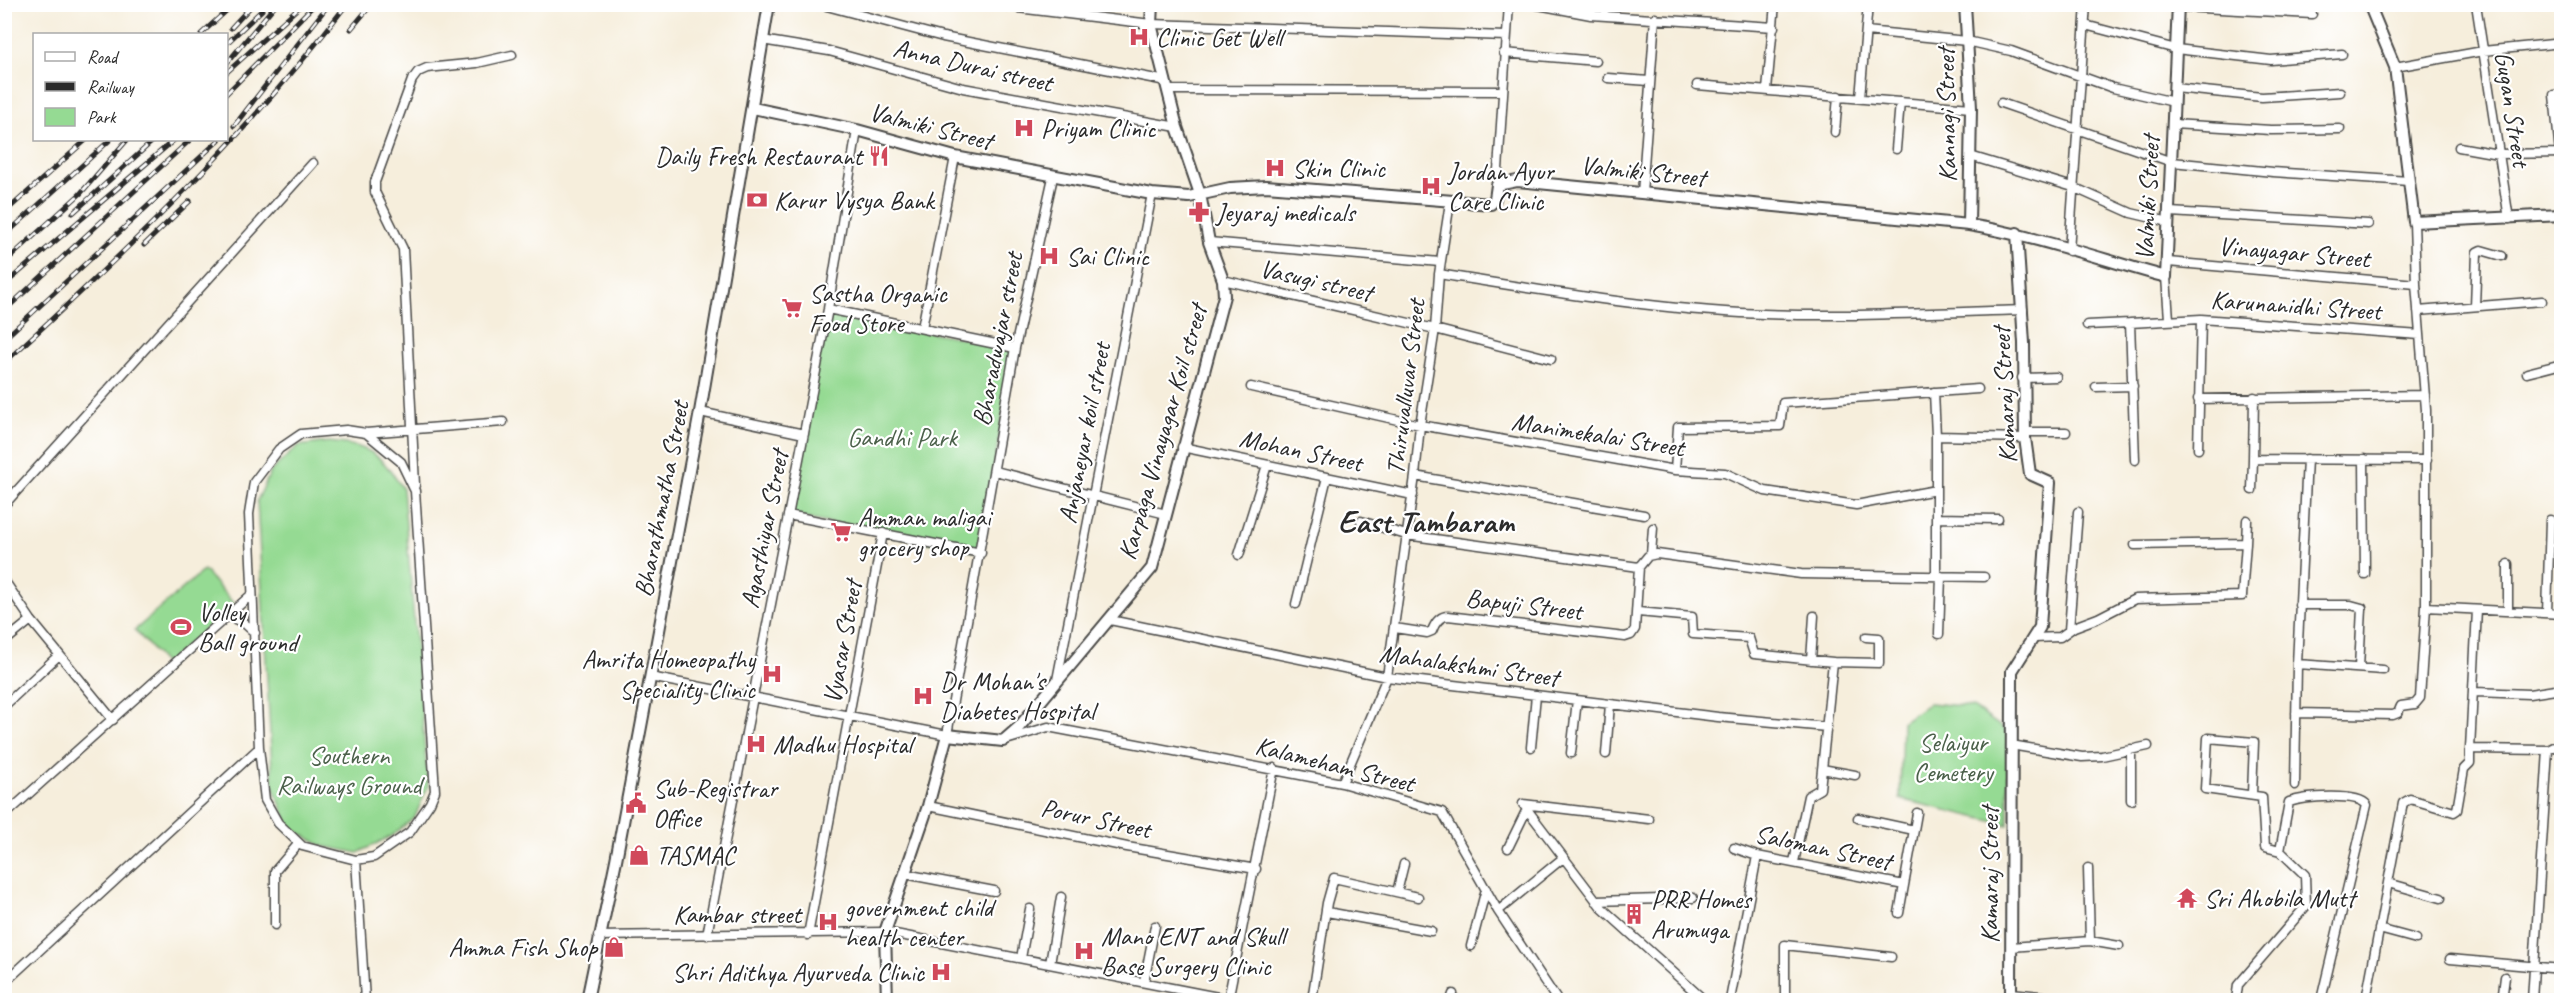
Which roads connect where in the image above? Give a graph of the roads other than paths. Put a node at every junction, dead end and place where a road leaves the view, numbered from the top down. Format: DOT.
graph roads {
  1 [pos="769,4"];
  2 [pos="819,4"];
  3 [pos="985,4"];
  4 [pos="1152,4"];
  5 [pos="1509,4"];
  6 [pos="1533,4"];
  7 [pos="1593,4"];
  8 [pos="1775,4"];
  9 [pos="1868,4"];
  10 [pos="1965,4"];
  11 [pos="2086,4"];
  12 [pos="2126,4"];
  13 [pos="2476,4"];
  14 [pos="2370,5"];
  15 [pos="2178,6"];
  16 [pos="2253,8"];
  17 [pos="2312,14"];
  18 [pos="1592,15"];
  19 [pos="1655,18"];
  20 [pos="1151,24"];
  21 [pos="2085,26"];
  22 [pos="1774,27"];
  23 [pos="1866,31"];
  24 [pos="1506,36"];
  25 [pos="762,40"];
  26 [pos="1967,41"];
  27 [pos="2562,43"];
  28 [pos="2176,49"];
  29 [pos="2483,51"];
  30 [pos="1504,53"];
  31 [pos="2342,54"];
  32 [pos="512,55"];
  33 [pos="1596,61"];
  34 [pos="2394,67"];
  35 [pos="2081,75"];
  36 [pos="1608,78"];
  37 [pos="1649,81"];
  38 [pos="1697,85"];
  39 [pos="1167,86"];
  40 [pos="2175,88"];
  41 [pos="1767,90"];
  42 [pos="1502,91"];
  43 [pos="2340,92"];
  44 [pos="2562,95"];
  45 [pos="1838,96"];
  46 [pos="1860,98"];
  47 [pos="1900,102"];
  48 [pos="2174,102"];
  49 [pos="2001,103"];
  50 [pos="753,108"];
  51 [pos="1971,108"];
  52 [pos="2173,124"];
  53 [pos="1177,127"];
  54 [pos="2340,129"];
  55 [pos="857,130"];
  56 [pos="1835,132"];
  57 [pos="2077,132"];
  58 [pos="2459,147"];
  59 [pos="1896,149"];
  60 [pos="2561,153"];
  61 [pos="2498,154"];
  62 [pos="1970,156"];
  63 [pos="955,157"];
  64 [pos="2172,162"];
  65 [pos="313,163"];
  66 [pos="1053,177"];
  67 [pos="2409,181"];
  68 [pos="1497,185"];
  69 [pos="2073,188"];
  70 [pos="1642,193"];
  71 [pos="1152,194"];
  72 [pos="1200,194"];
  73 [pos="1450,202"];
  74 [pos="2562,215"];
  75 [pos="2170,217"];
  76 [pos="2509,219"];
  77 [pos="2415,222"];
  78 [pos="2368,224"];
  79 [pos="1969,225"];
  80 [pos="2018,233"];
  81 [pos="1209,242"];
  82 [pos="2069,251"];
  83 [pos="2502,256"];
  84 [pos="1440,262"];
  85 [pos="2168,262"];
  86 [pos="1439,274"];
  87 [pos="2166,277"];
  88 [pos="1223,280"];
  89 [pos="2416,284"];
  90 [pos="2542,301"];
  91 [pos="2475,306"];
  92 [pos="828,309"];
  93 [pos="2023,310"];
  94 [pos="2418,311"];
  95 [pos="2169,319"];
  96 [pos="2201,320"];
  97 [pos="2130,323"];
  98 [pos="2087,325"];
  99 [pos="922,328"];
  100 [pos="1435,329"];
  101 [pos="2420,335"];
  102 [pos="1015,348"];
  103 [pos="1551,359"];
  104 [pos="2562,364"];
  105 [pos="2527,373"];
  106 [pos="2056,377"];
  107 [pos="2022,378"];
  108 [pos="2133,386"];
  109 [pos="1251,387"];
  110 [pos="2096,387"];
  111 [pos="1978,388"];
  112 [pos="1934,392"];
  113 [pos="2425,395"];
  114 [pos="2254,397"];
  115 [pos="2198,399"];
  116 [pos="700,412"];
  117 [pos="503,422"];
  118 [pos="1420,425"];
  119 [pos="413,428"];
  120 [pos="2066,432"];
  121 [pos="366,433"];
  122 [pos="804,434"];
  123 [pos="2024,435"];
  124 [pos="1936,436"];
  125 [pos="1182,447"];
  126 [pos="2198,449"];
  127 [pos="2253,459"];
  128 [pos="2307,459"];
  129 [pos="2364,459"];
  130 [pos="2135,460"];
  131 [pos="2427,460"];
  132 [pos="1267,465"];
  133 [pos="1676,470"];
  134 [pos="995,471"];
  135 [pos="1327,477"];
  136 [pos="1415,477"];
  137 [pos="1936,490"];
  138 [pos="2252,490"];
  139 [pos="415,491"];
  140 [pos="1093,495"];
  141 [pos="1413,495"];
  142 [pos="4,505"];
  143 [pos="2078,512"];
  144 [pos="1166,514"];
  145 [pos="788,515"];
  146 [pos="1644,515"];
  147 [pos="1936,518"];
  148 [pos="1998,519"];
  149 [pos="2247,520"];
  150 [pos="2550,520"];
  151 [pos="1361,521"];
  152 [pos="1653,528"];
  153 [pos="883,533"];
  154 [pos="1406,535"];
  155 [pos="2246,543"];
  156 [pos="2135,545"];
  157 [pos="981,553"];
  158 [pos="1651,554"];
  159 [pos="1239,555"];
  160 [pos="2508,564"];
  161 [pos="1639,567"];
  162 [pos="2365,574"];
  163 [pos="1938,576"];
  164 [pos="1984,577"];
  165 [pos="4,580"];
  166 [pos="252,594"];
  167 [pos="1296,604"];
  168 [pos="2299,605"];
  169 [pos="2426,607"];
  170 [pos="2477,610"];
  171 [pos="2508,611"];
  172 [pos="1638,612"];
  173 [pos="2547,613"];
  174 [pos="2562,614"];
  175 [pos="228,616"];
  176 [pos="1814,616"];
  177 [pos="31,620"];
  178 [pos="1110,620"];
  179 [pos="1395,628"];
  180 [pos="2069,630"];
  181 [pos="255,633"];
  182 [pos="1940,634"];
  183 [pos="1866,637"];
  184 [pos="2034,638"];
  185 [pos="4,642"];
  186 [pos="59,656"];
  187 [pos="1811,660"];
  188 [pos="1833,662"];
  189 [pos="2297,664"];
  190 [pos="2359,668"];
  191 [pos="2383,670"];
  192 [pos="1387,676"];
  193 [pos="650,677"];
  194 [pos="1057,681"];
  195 [pos="2562,689"];
  196 [pos="2475,692"];
  197 [pos="1536,695"];
  198 [pos="753,697"];
  199 [pos="1577,700"];
  200 [pos="1610,704"];
  201 [pos="4,706"];
  202 [pos="2296,713"];
  203 [pos="851,716"];
  204 [pos="112,720"];
  205 [pos="1827,727"];
  206 [pos="947,735"];
  207 [pos="1003,741"];
  208 [pos="2562,743"];
  209 [pos="2012,745"];
  210 [pos="2148,746"];
  211 [pos="1531,747"];
  212 [pos="259,748"];
  213 [pos="2131,749"];
  214 [pos="2470,749"];
  215 [pos="2548,750"];
  216 [pos="1571,753"];
  217 [pos="1606,754"];
  218 [pos="1274,768"];
  219 [pos="1822,769"];
  220 [pos="1855,775"];
  221 [pos="1342,783"];
  222 [pos="2295,785"];
  223 [pos="2252,794"];
  224 [pos="2131,800"];
  225 [pos="928,806"];
  226 [pos="1525,807"];
  227 [pos="1917,813"];
  228 [pos="4,816"];
  229 [pos="1858,818"];
  230 [pos="1649,819"];
  231 [pos="1914,830"];
  232 [pos="299,843"];
  233 [pos="1508,848"];
  234 [pos="1734,849"];
  235 [pos="2280,850"];
  236 [pos="1757,856"];
  237 [pos="1563,858"];
  238 [pos="356,860"];
  239 [pos="1794,862"];
  240 [pos="1404,864"];
  241 [pos="2088,868"];
  242 [pos="1256,869"];
  243 [pos="905,874"];
  244 [pos="2388,883"];
  245 [pos="1904,885"];
  246 [pos="1485,890"];
  247 [pos="994,891"];
  248 [pos="1397,892"];
  249 [pos="1061,897"];
  250 [pos="1418,897"];
  251 [pos="1693,898"];
  252 [pos="2441,898"];
  253 [pos="1599,905"];
  254 [pos="1030,909"];
  255 [pos="1498,910"];
  256 [pos="1327,912"];
  257 [pos="1899,913"];
  258 [pos="275,925"];
  259 [pos="1155,926"];
  260 [pos="2379,929"];
  261 [pos="1431,931"];
  262 [pos="885,932"];
  263 [pos="707,935"];
  264 [pos="808,935"];
  265 [pos="598,936"];
  266 [pos="2416,939"];
  267 [pos="2090,941"];
  268 [pos="1471,946"];
  269 [pos="2118,946"];
  270 [pos="2011,947"];
  271 [pos="1892,957"];
  272 [pos="1021,958"];
  273 [pos="2450,959"];
  274 [pos="1050,964"];
  275 [pos="2534,965"];
  276 [pos="2562,969"];
  277 [pos="2505,977"];
  278 [pos="1144,982"];
  279 [pos="4,983"];
  280 [pos="2012,997"];
  281 [pos="2069,999"];
  282 [pos="365,1000"];
  283 [pos="586,1000"];
  284 [pos="887,1000"];
  285 [pos="1228,1000"];
  286 [pos="1312,1000"];
  287 [pos="1557,1000"];
  288 [pos="1704,1000"];
  289 [pos="1730,1000"];
  290 [pos="1785,1000"];
  291 [pos="2236,1000"];
  292 [pos="2321,1000"];
  293 [pos="2363,1000"];
  294 [pos="2502,1000"];
  295 [pos="2532,1000"];
  1 -- 25 [label="street, Bharathmatha Street"];
  2 -- 39 [label="street"];
  3 -- 20 [label="street"];
  4 -- 20 [label="street, Karpaga Vinayagar Koil street"];
  5 -- 24 [label="street"];
  6 -- 18 [label="street"];
  7 -- 18 [label="street"];
  8 -- 22 [label="street"];
  9 -- 23 [label="street"];
  10 -- 26 [label="street, Kannagi Street"];
  11 -- 21 [label="street"];
  12 -- 15 [label="street"];
  13 -- 29 [label="street, Gugan Street"];
  14 -- 34 [label="street"];
  15 -- 16 [label="street"];
  15 -- 28 [label="street, Valmiki Street"];
  16 -- 17 [label="street"];
  18 -- 19 [label="street"];
  19 -- 22 [label="street"];
  19 -- 37 [label="street"];
  20 -- 24 [label="street"];
  20 -- 39 [label="street, Karpaga Vinayagar Koil street"];
  21 -- 28 [label="street"];
  21 -- 35 [label="street"];
  22 -- 41 [label="street"];
  23 -- 26 [label="street"];
  23 -- 46 [label="street"];
  24 -- 30 [label="street"];
  25 -- 50 [label="street, Bharathmatha Street"];
  25 -- 53 [label="street, Anna Durai street"];
  26 -- 35 [label="street"];
  26 -- 51 [label="street, Kannagi Street"];
  27 -- 29 [label="street"];
  28 -- 31 [label="street"];
  28 -- 40 [label="street, Valmiki Street"];
  29 -- 34 [label="street"];
  29 -- 61 [label="street, Gugan Street"];
  30 -- 33 [label="street"];
  30 -- 42 [label="street"];
  32 -- 119 [label="street"];
  34 -- 67 [label="street"];
  35 -- 48 [label="street"];
  35 -- 57 [label="street"];
  36 -- 37 [label="street"];
  37 -- 70 [label="street"];
  38 -- 41 [label="street"];
  39 -- 42 [label="street"];
  39 -- 53 [label="street, Karpaga Vinayagar Koil street"];
  40 -- 43 [label="street"];
  40 -- 48 [label="street, Valmiki Street"];
  41 -- 45 [label="street"];
  42 -- 68 [label="street"];
  44 -- 60 [label="street"];
  45 -- 46 [label="street"];
  45 -- 56 [label="street"];
  46 -- 47 [label="street"];
  47 -- 51 [label="street"];
  47 -- 59 [label="street"];
  48 -- 52 [label="street, Valmiki Street"];
  49 -- 57 [label="street"];
  50 -- 55 [label="street, Valmiki Street"];
  50 -- 116 [label="street, Bharathmatha Street"];
  51 -- 62 [label="street, Kannagi Street"];
  52 -- 54 [label="street"];
  52 -- 64 [label="street, Valmiki Street"];
  53 -- 72 [label="street, Karpaga Vinayagar Koil street"];
  55 -- 63 [label="street, Valmiki Street"];
  55 -- 92 [label="street, Agasthiyar Street"];
  57 -- 64 [label="street"];
  57 -- 69 [label="street"];
  58 -- 61 [label="street"];
  60 -- 61 [label="street"];
  61 -- 76 [label="street, Gugan Street"];
  62 -- 69 [label="street"];
  62 -- 79 [label="street, Kannagi Street"];
  63 -- 66 [label="street, Valmiki Street"];
  63 -- 99 [label="street"];
  64 -- 67 [label="street"];
  64 -- 75 [label="street, Valmiki Street"];
  65 -- 142 [label="street"];
  66 -- 71 [label="street, Valmiki Street"];
  66 -- 102 [label="street, Bharadwajar street"];
  67 -- 77 [label="street"];
  68 -- 70 [label="street, Valmiki Street"];
  68 -- 73 [label="street, Valmiki Street"];
  69 -- 75 [label="street"];
  69 -- 82 [label="street"];
  70 -- 79 [label="street, Valmiki Street"];
  71 -- 72 [label="street, Valmiki Street"];
  71 -- 140 [label="street, Anjaneyar koil street"];
  72 -- 73 [label="street, Valmiki Street"];
  72 -- 81 [label="street, Karpaga Vinayagar Koil street"];
  73 -- 84 [label="street, Thiruvalluvar Street"];
  74 -- 76 [label="street"];
  75 -- 78 [label="street"];
  75 -- 85 [label="street, Valmiki Street"];
  76 -- 77 [label="street"];
  77 -- 89 [label="street"];
  79 -- 80 [label="street, Valmiki Street"];
  80 -- 82 [label="street, Valmiki Street"];
  80 -- 93 [label="street, Kamaraj Street"];
  81 -- 84 [label="street"];
  81 -- 88 [label="street, Karpaga Vinayagar Koil street"];
  82 -- 87 [label="street, Valmiki Street"];
  83 -- 91 [label="street"];
  84 -- 86 [label="street, Thiruvalluvar Street"];
  85 -- 87 [label="street, Valmiki Street"];
  85 -- 89 [label="street, Vinayagar Street"];
  86 -- 93 [label="street"];
  86 -- 100 [label="street, Thiruvalluvar Street"];
  87 -- 95 [label="street"];
  88 -- 100 [label="street, Vasugi street"];
  88 -- 125 [label="street, Karpaga Vinayagar Koil street"];
  89 -- 94 [label="street"];
  90 -- 91 [label="street"];
  91 -- 94 [label="street"];
  92 -- 99 [label="street"];
  92 -- 122 [label="street, Agasthiyar Street"];
  93 -- 107 [label="street, Kamaraj Street"];
  94 -- 101 [label="street"];
  95 -- 96 [label="street, Karunanidhi Street"];
  95 -- 97 [label="street, Karunanidhi Street"];
  96 -- 101 [label="street, Karunanidhi Street"];
  96 -- 115 [label="street"];
  97 -- 98 [label="street, Karunanidhi Street"];
  97 -- 108 [label="street"];
  99 -- 102 [label="street"];
  100 -- 103 [label="street, Vasugi street"];
  100 -- 118 [label="street, Thiruvalluvar Street"];
  101 -- 113 [label="street"];
  102 -- 134 [label="street, Bharadwajar street"];
  104 -- 105 [label="street"];
  106 -- 107 [label="street"];
  107 -- 123 [label="street, Kamaraj Street"];
  108 -- 110 [label="street"];
  108 -- 130 [label="street"];
  109 -- 118 [label="street, Manimekalai Street"];
  111 -- 112 [label="street"];
  112 -- 124 [label="street"];
  112 -- 133 [label="street"];
  113 -- 114 [label="street"];
  113 -- 131 [label="street"];
  114 -- 115 [label="street"];
  114 -- 127 [label="street"];
  115 -- 126 [label="street"];
  116 -- 122 [label="street"];
  116 -- 193 [label="street, Bharathmatha Street"];
  117 -- 119 [label="street"];
  118 -- 133 [label="street, Manimekalai Street"];
  118 -- 136 [label="street, Thiruvalluvar Street"];
  119 -- 121 [label="street"];
  119 -- 139 [label="street"];
  120 -- 123 [label="street"];
  121 -- 139 [label="street"];
  121 -- 166 [label="street"];
  122 -- 145 [label="street, Agasthiyar Street"];
  123 -- 124 [label="street"];
  123 -- 184 [label="street, Kamaraj Street"];
  124 -- 137 [label="street"];
  125 -- 132 [label="street, Mohan Street"];
  125 -- 144 [label="street, Karpaga Vinayagar Koil street"];
  127 -- 128 [label="street"];
  127 -- 138 [label="street"];
  128 -- 129 [label="street"];
  128 -- 168 [label="street"];
  129 -- 131 [label="street"];
  129 -- 162 [label="street"];
  131 -- 169 [label="street"];
  132 -- 135 [label="street, Mohan Street"];
  132 -- 159 [label="street"];
  133 -- 137 [label="street, Manimekalai Street"];
  134 -- 140 [label="street"];
  134 -- 157 [label="street, Bharadwajar street"];
  135 -- 141 [label="street, Mohan Street"];
  135 -- 167 [label="street"];
  136 -- 141 [label="street, Thiruvalluvar Street"];
  136 -- 146 [label="street"];
  137 -- 147 [label="street"];
  139 -- 238 [label="street"];
  140 -- 144 [label="street"];
  140 -- 194 [label="street, Anjaneyar koil street"];
  141 -- 154 [label="street, Thiruvalluvar Street"];
  143 -- 180 [label="street"];
  144 -- 178 [label="street, Karpaga Vinayagar Koil street"];
  145 -- 153 [label="street"];
  145 -- 198 [label="street, Agasthiyar Street"];
  147 -- 148 [label="street"];
  147 -- 163 [label="street"];
  149 -- 155 [label="street"];
  150 -- 173 [label="street"];
  151 -- 154 [label="street"];
  152 -- 158 [label="street"];
  153 -- 157 [label="street"];
  153 -- 203 [label="street, Vyasar Street"];
  154 -- 161 [label="street"];
  154 -- 179 [label="street, Thiruvalluvar Street"];
  155 -- 156 [label="street"];
  155 -- 180 [label="street"];
  157 -- 206 [label="street, Bharadwajar street"];
  158 -- 161 [label="street"];
  158 -- 163 [label="street"];
  160 -- 171 [label="street"];
  161 -- 172 [label="street, Bapuji Street"];
  163 -- 164 [label="street"];
  163 -- 182 [label="street"];
  165 -- 177 [label="street"];
  166 -- 175 [label="street"];
  166 -- 181 [label="street"];
  168 -- 189 [label="street"];
  168 -- 190 [label="street"];
  169 -- 170 [label="street"];
  169 -- 202 [label="street"];
  170 -- 171 [label="street"];
  170 -- 196 [label="street"];
  171 -- 173 [label="street"];
  172 -- 179 [label="street, Bapuji Street"];
  172 -- 187 [label="street"];
  173 -- 174 [label="street"];
  175 -- 181 [label="street"];
  175 -- 204 [label="street"];
  176 -- 187 [label="street"];
  177 -- 185 [label="street"];
  177 -- 186 [label="street"];
  178 -- 192 [label="street, Mahalakshmi Street"];
  178 -- 194 [label="street, Karpaga Vinayagar Koil street"];
  179 -- 192 [label="street, Thiruvalluvar Street"];
  180 -- 184 [label="street"];
  181 -- 212 [label="street"];
  183 -- 188 [label="street"];
  184 -- 209 [label="street, Kamaraj Street"];
  186 -- 201 [label="street"];
  186 -- 204 [label="street"];
  187 -- 188 [label="street"];
  188 -- 205 [label="street"];
  189 -- 190 [label="street"];
  189 -- 202 [label="street"];
  190 -- 191 [label="street"];
  192 -- 197 [label="street, Mahalakshmi Street"];
  192 -- 221 [label="street, Thiruvalluvar Street"];
  193 -- 198 [label="street"];
  193 -- 265 [label="street, Bharathmatha Street"];
  194 -- 207 [label="street, Karpaga Vinayagar Koil street"];
  195 -- 196 [label="street"];
  196 -- 214 [label="street"];
  197 -- 199 [label="street, Mahalakshmi Street"];
  197 -- 211 [label="street"];
  198 -- 203 [label="street"];
  198 -- 263 [label="street, Agasthiyar Street"];
  199 -- 200 [label="street, Mahalakshmi Street"];
  199 -- 216 [label="street"];
  200 -- 205 [label="street, Mahalakshmi Street"];
  200 -- 217 [label="street"];
  202 -- 222 [label="street"];
  203 -- 206 [label="street"];
  203 -- 264 [label="street, Vyasar Street"];
  204 -- 228 [label="street"];
  205 -- 219 [label="street"];
  206 -- 207 [label="street"];
  206 -- 225 [label="street, Bharadwajar street"];
  207 -- 218 [label="street, Kalameham Street"];
  208 -- 215 [label="street"];
  209 -- 213 [label="street"];
  209 -- 270 [label="street, Kamaraj Street"];
  210 -- 213 [label="street"];
  212 -- 232 [label="street"];
  212 -- 279 [label="street"];
  213 -- 224 [label="street"];
  214 -- 215 [label="street"];
  214 -- 244 [label="street"];
  215 -- 275 [label="street"];
  218 -- 221 [label="street, Kalameham Street"];
  218 -- 242 [label="street"];
  219 -- 220 [label="street"];
  219 -- 239 [label="street"];
  221 -- 246 [label="street, Kalameham Street"];
  223 -- 223 [label="street"];
  223 -- 235 [label="street"];
  225 -- 242 [label="street, Porur Street"];
  225 -- 243 [label="street, Bharadwajar street"];
  226 -- 230 [label="street"];
  226 -- 233 [label="street"];
  226 -- 237 [label="street"];
  227 -- 231 [label="street"];
  229 -- 231 [label="street"];
  231 -- 245 [label="street"];
  232 -- 238 [label="street"];
  232 -- 258 [label="street"];
  234 -- 236 [label="street, Saloman Street"];
  235 -- 291 [label="street"];
  235 -- 292 [label="street"];
  236 -- 239 [label="street, Saloman Street"];
  236 -- 289 [label="street"];
  237 -- 253 [label="street"];
  237 -- 255 [label="street"];
  238 -- 282 [label="street"];
  239 -- 245 [label="street, Saloman Street"];
  240 -- 248 [label="street"];
  241 -- 267 [label="street"];
  242 -- 285 [label="street"];
  243 -- 247 [label="street"];
  243 -- 262 [label="street, Bharadwajar street"];
  244 -- 252 [label="street"];
  244 -- 260 [label="street"];
  245 -- 257 [label="street"];
  246 -- 255 [label="street, Kalameham Street"];
  246 -- 268 [label="street"];
  248 -- 250 [label="street"];
  248 -- 256 [label="street"];
  249 -- 274 [label="street"];
  251 -- 253 [label="street"];
  253 -- 288 [label="street"];
  254 -- 272 [label="street"];
  255 -- 287 [label="street, Kalameham Street"];
  256 -- 261 [label="street"];
  256 -- 286 [label="street"];
  259 -- 278 [label="street"];
  260 -- 266 [label="street"];
  260 -- 293 [label="street"];
  262 -- 264 [label="street, Kambar street"];
  262 -- 272 [label="street, Kambar street"];
  262 -- 284 [label="street, Bharadwajar street"];
  263 -- 264 [label="street, Kambar street"];
  263 -- 265 [label="street, Kambar street"];
  265 -- 283 [label="street, Bharathmatha Street"];
  267 -- 269 [label="street"];
  267 -- 270 [label="street"];
  270 -- 280 [label="street, Kamaraj Street"];
  271 -- 290 [label="street"];
  272 -- 274 [label="street, Kambar street"];
  273 -- 275 [label="street"];
  274 -- 278 [label="street, Kambar street"];
  275 -- 276 [label="street"];
  275 -- 295 [label="street"];
  277 -- 294 [label="street"];
  278 -- 285 [label="street, Kambar street"];
  280 -- 281 [label="street"];
}
